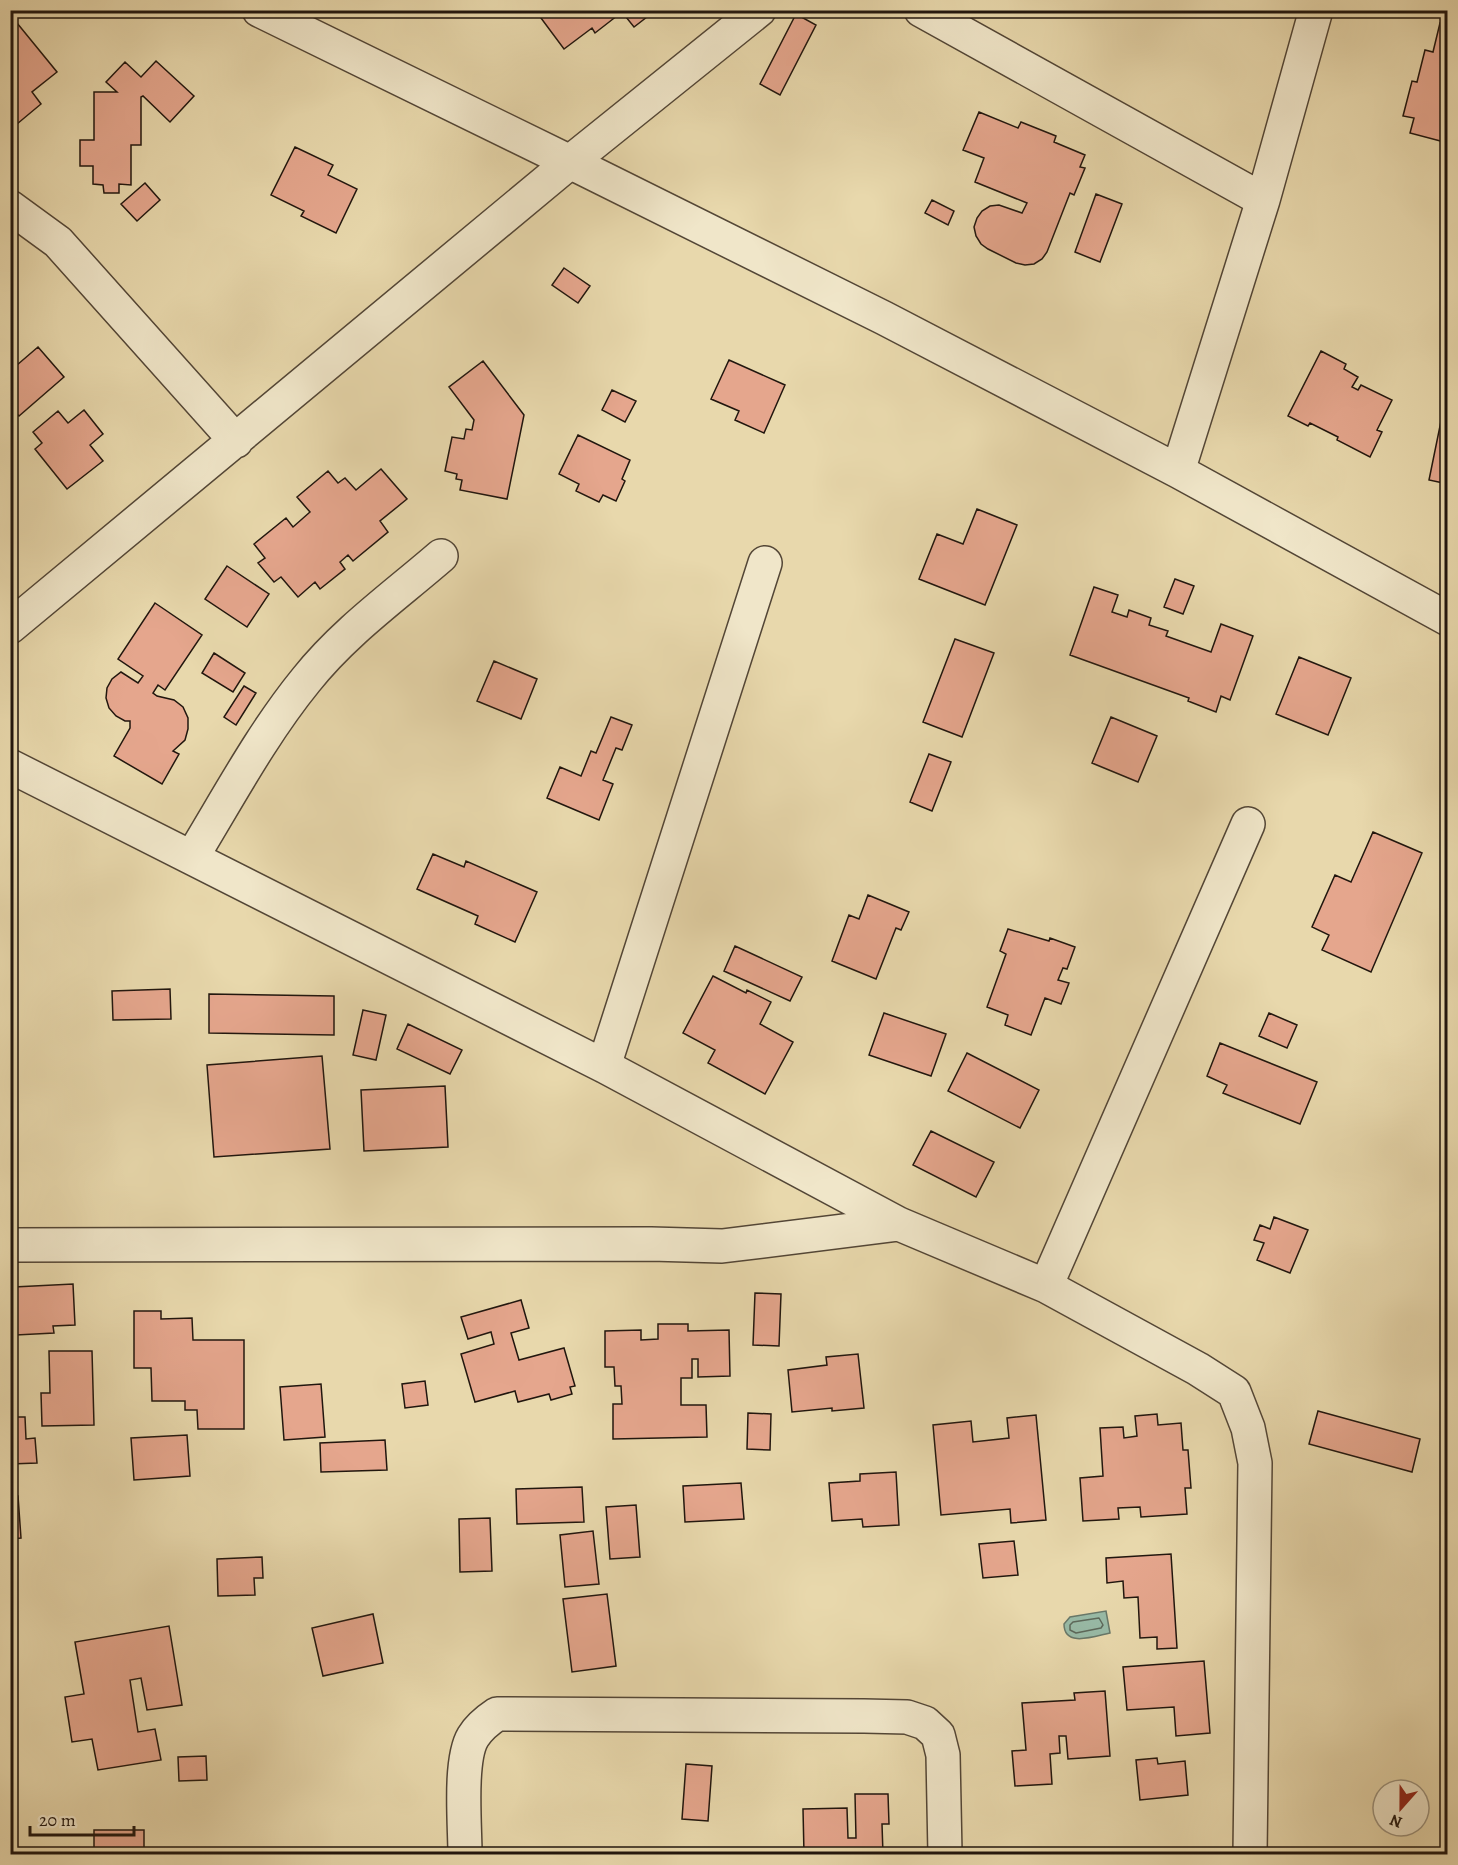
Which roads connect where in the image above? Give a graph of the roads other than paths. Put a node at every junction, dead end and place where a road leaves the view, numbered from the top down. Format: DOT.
graph roads {
  1 [pos="258,10"];
  2 [pos="759,10"];
  3 [pos="921,10"];
  4 [pos="1316,10"];
  5 [pos="570,162"];
  6 [pos="1263,200"];
  7 [pos="10,207"];
  8 [pos="237,441"];
  9 [pos="1179,471"];
  10 [pos="441,556"];
  11 [pos="765,563"];
  12 [pos="1448,619"];
  13 [pos="10,627"];
  14 [pos="10,766"];
  15 [pos="1248,824"];
  16 [pos="192,857"];
  17 [pos="604,1066"];
  18 [pos="899,1224"];
  19 [pos="10,1245"];
  20 [pos="1046,1286"];
  21 [pos="465,1854"];
  22 [pos="945,1854"];
  23 [pos="1250,1854"];
  1 -- 5 [label="street"];
  2 -- 5 [label="street"];
  3 -- 6 [label="street"];
  4 -- 6 [label="street"];
  5 -- 8 [label="street"];
  5 -- 9 [label="street"];
  6 -- 9 [label="street"];
  7 -- 8 [label="street"];
  8 -- 13 [label="street"];
  9 -- 12 [label="street"];
  10 -- 16 [label="street"];
  11 -- 17 [label="street"];
  14 -- 16 [label="street"];
  15 -- 20 [label="street"];
  16 -- 17 [label="street"];
  17 -- 18 [label="street"];
  18 -- 19 [label="street"];
  18 -- 20 [label="street"];
  20 -- 23 [label="street"];
  21 -- 22 [label="street"];
}
